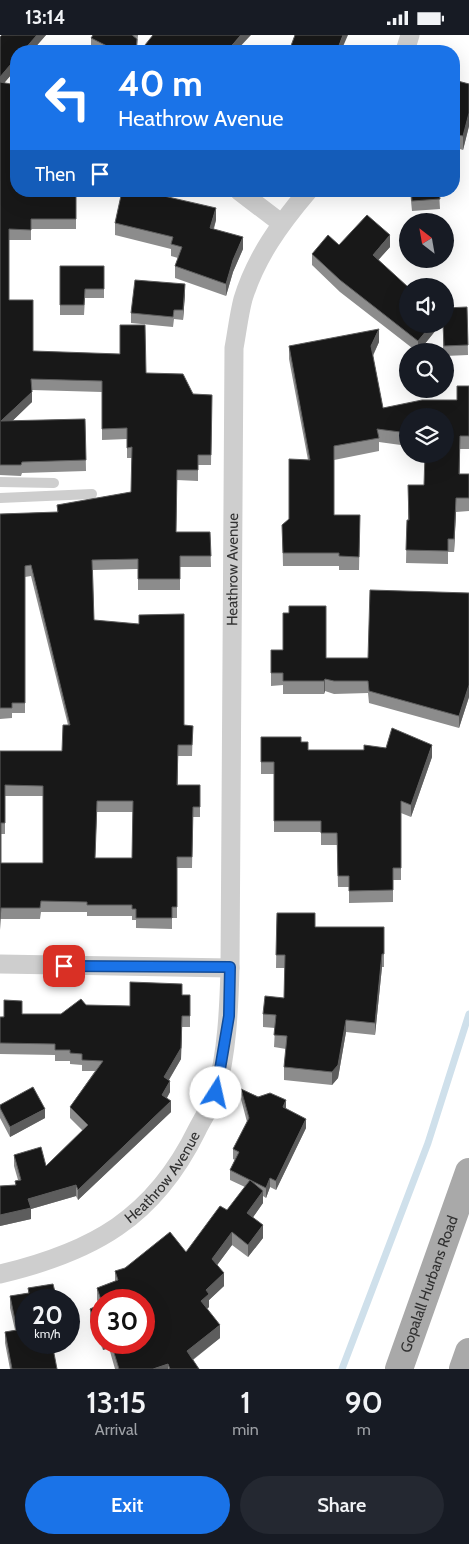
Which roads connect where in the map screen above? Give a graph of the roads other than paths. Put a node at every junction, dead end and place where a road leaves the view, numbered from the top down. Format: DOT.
graph roads {
  1 [pos="247,197"];
  2 [pos="303,197"];
  3 [pos="281,223"];
  4 [pos="0,482"];
  5 [pos="54,483"];
  6 [pos="92,494"];
  7 [pos="0,498"];
  8 [pos="0,964"];
  9 [pos="230,967"];
  10 [pos="469,1172"];
  11 [pos="0,1274"];
  12 [pos="469,1352"];
  13 [pos="399,1369"];
  14 [pos="463,1369"];
  1 -- 3 [label="street"];
  2 -- 3 [label="street, Heathrow Avenue"];
  3 -- 9 [label="street, Heathrow Avenue"];
  4 -- 5 [label="lane"];
  6 -- 7 [label="lane"];
  8 -- 9 [label="street"];
  9 -- 11 [label="street, Heathrow Avenue"];
  10 -- 13 [label="main road, Gopalall Hurbans Road"];
  12 -- 14 [label="main road"];
}
